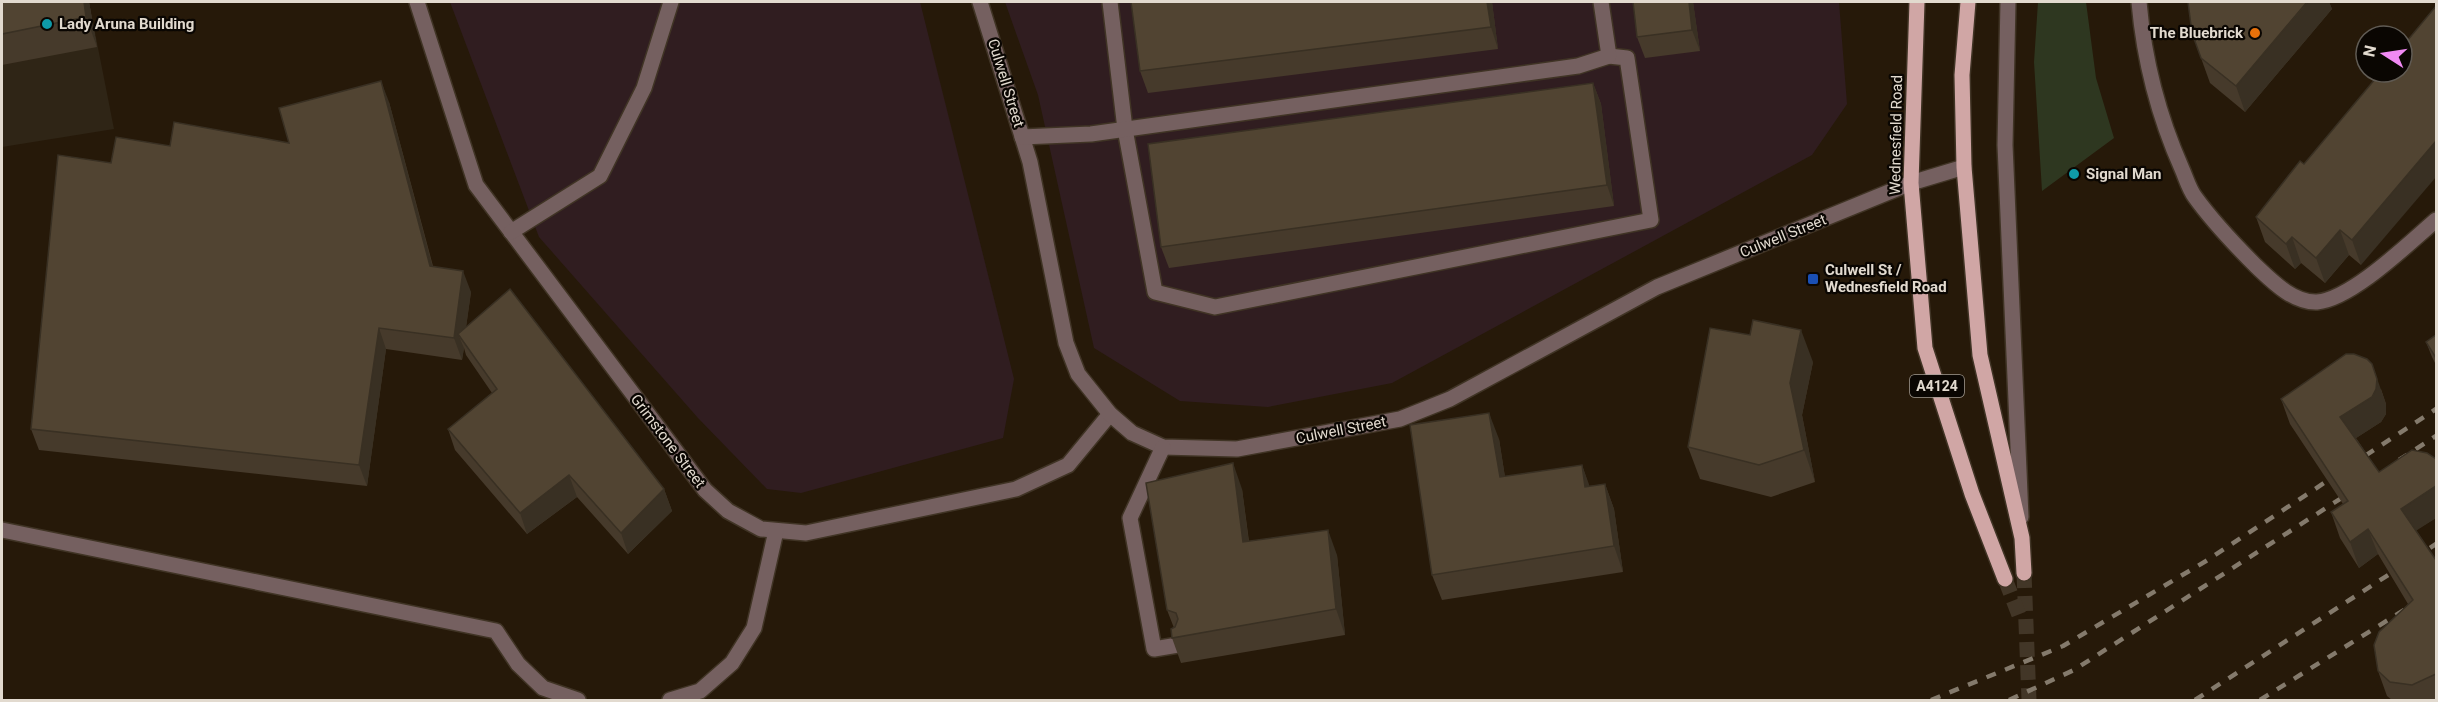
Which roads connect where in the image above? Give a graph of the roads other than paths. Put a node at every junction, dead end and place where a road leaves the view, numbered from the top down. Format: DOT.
graph roads {
  1 [pos="417,2"];
  2 [pos="671,2"];
  3 [pos="980,2"];
  4 [pos="1110,2"];
  5 [pos="1601,2"];
  6 [pos="1917,2"];
  7 [pos="1968,2"];
  8 [pos="2008,2"];
  9 [pos="2139,2"];
  10 [pos="1609,56"];
  11 [pos="1125,129"];
  12 [pos="1022,137"];
  13 [pos="1964,167"];
  14 [pos="1911,183"];
  15 [pos="2436,220"];
  16 [pos="511,232"];
  17 [pos="1110,414"];
  18 [pos="1163,447"];
  19 [pos="2,530"];
  20 [pos="776,531"];
  21 [pos="2022,538"];
  22 [pos="2024,573"];
  23 [pos="2005,579"];
  24 [pos="1178,645"];
  25 [pos="578,700"];
  26 [pos="670,700"];
  1 -- 16 [label="street, Grimstone Street"];
  2 -- 16 [label="street"];
  3 -- 12 [label="street, Culwell Street"];
  4 -- 11 [label="street"];
  5 -- 10 [label="street"];
  6 -- 14 [label="main road, Wednesfield Road / A4124"];
  7 -- 13 [label="main road, A4124"];
  8 -- 21 [label="street, A4124"];
  9 -- 15 [label="street"];
  10 -- 11 [label="street"];
  10 -- 11 [label="street"];
  11 -- 12 [label="street"];
  12 -- 17 [label="street, Culwell Street"];
  13 -- 14 [label="street, Culwell Street"];
  13 -- 21 [label="main road, A4124"];
  14 -- 18 [label="street, Culwell Street"];
  14 -- 23 [label="main road, Wednesfield Road / A4124"];
  16 -- 20 [label="street, Grimstone Street"];
  17 -- 18 [label="street, Culwell Street"];
  17 -- 20 [label="street, Grimstone Street"];
  18 -- 24 [label="street"];
  19 -- 25 [label="street"];
  20 -- 26 [label="street"];
  21 -- 22 [label="main road, A4124"];
}
